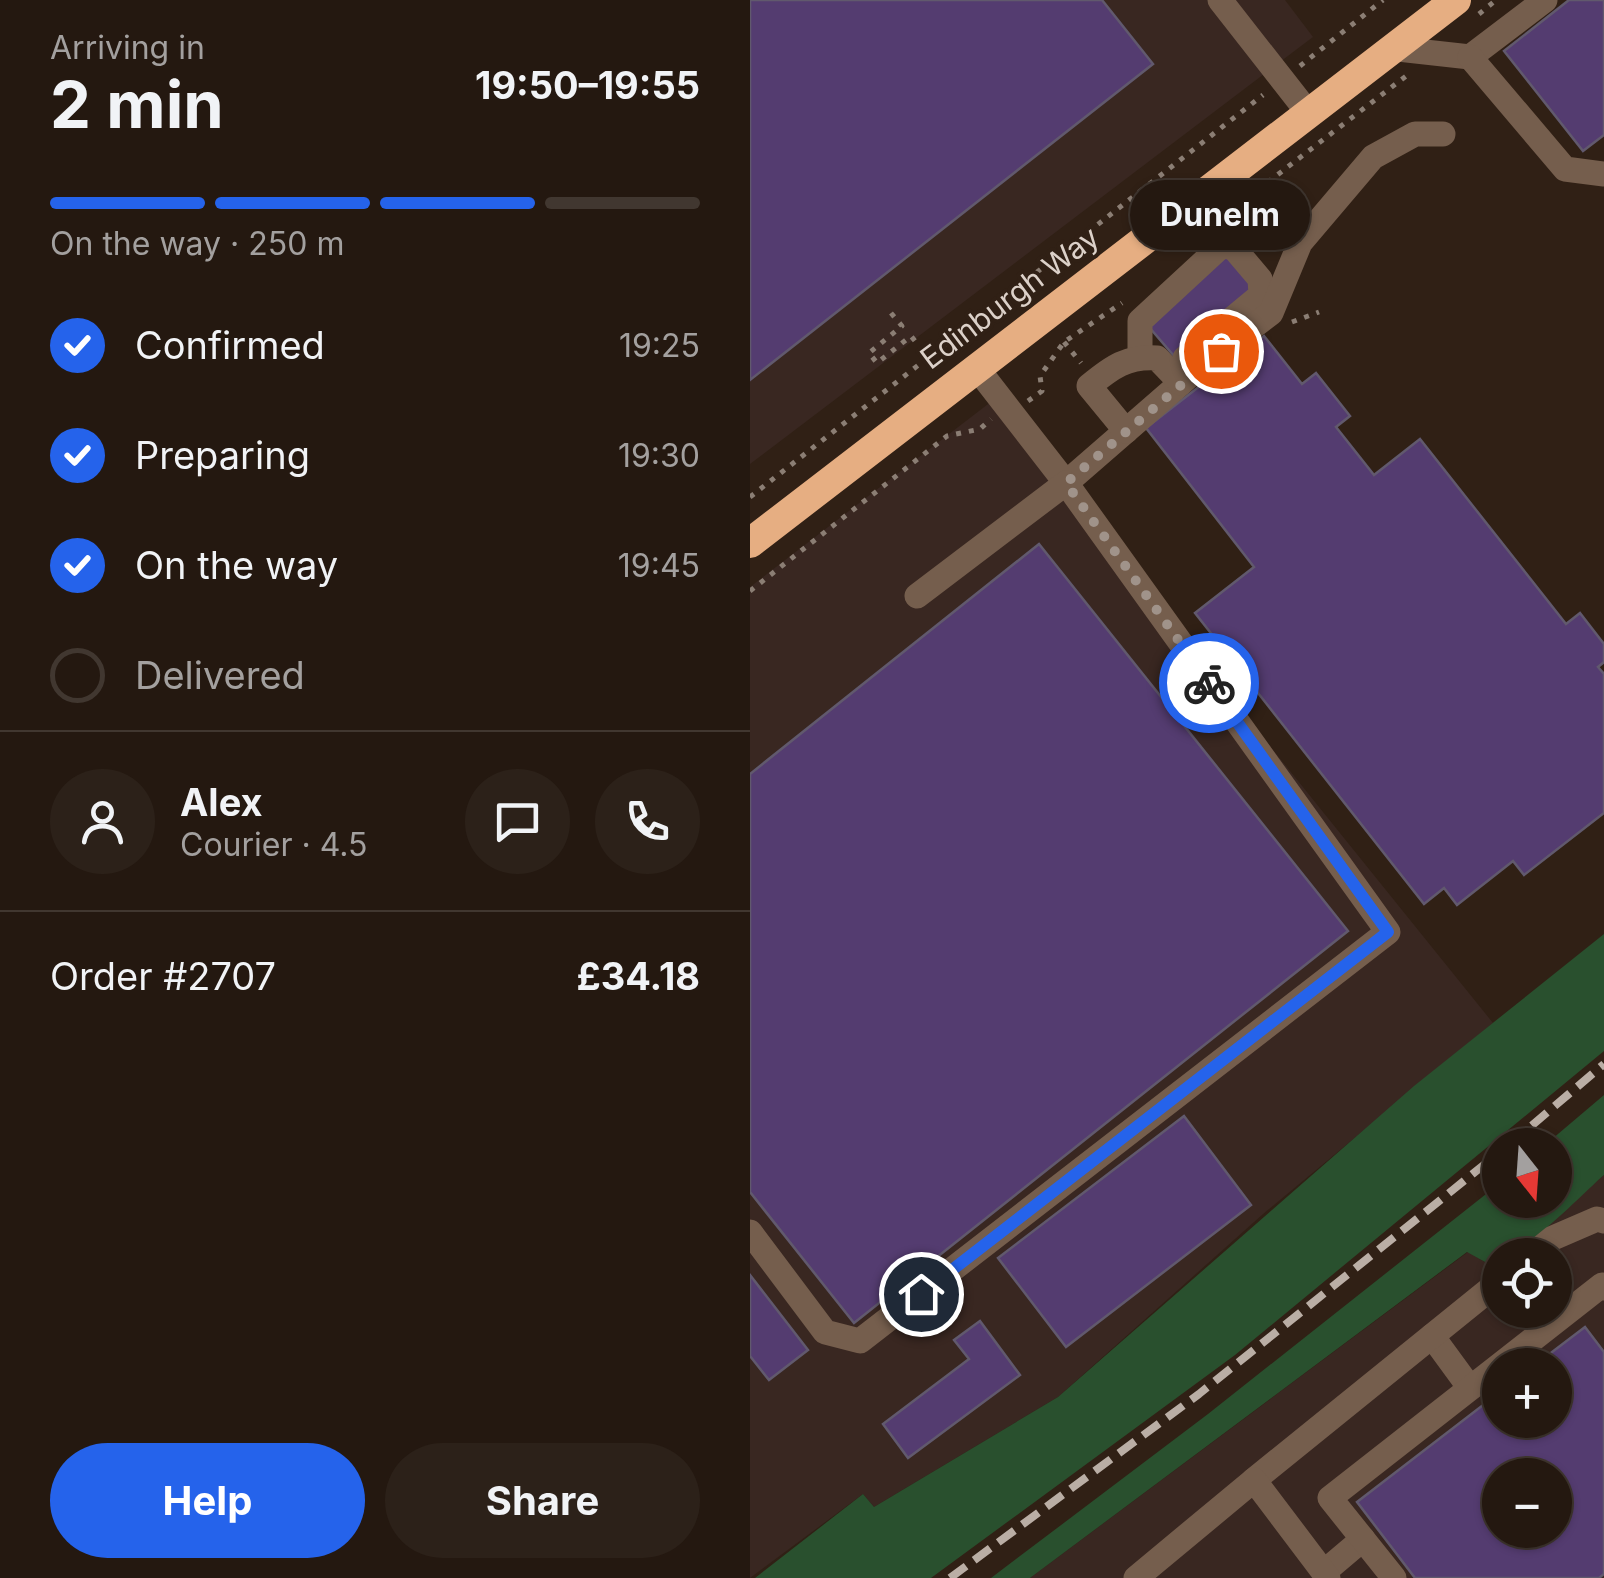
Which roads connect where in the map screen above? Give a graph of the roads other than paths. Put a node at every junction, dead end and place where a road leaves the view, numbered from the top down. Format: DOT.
graph roads {
  1 [pos="1220,0"];
  2 [pos="1456,0"];
  3 [pos="1545,0"];
  4 [pos="1398,49"];
  5 [pos="1470,57"];
  6 [pos="1310,115"];
  7 [pos="1443,134"];
  8 [pos="1604,174"];
  9 [pos="1140,357"];
  10 [pos="976,367"];
  11 [pos="1175,377"];
  12 [pos="1126,431"];
  13 [pos="1066,483"];
  14 [pos="751,540"];
  15 [pos="917,596"];
  16 [pos="1604,1221"];
  17 [pos="750,1232"];
  18 [pos="1553,1238"];
  19 [pos="1604,1288"];
  20 [pos="1482,1296"];
  21 [pos="1432,1336"];
  22 [pos="1470,1388"];
  23 [pos="1254,1480"];
  24 [pos="1363,1539"];
  25 [pos="1326,1575"];
  26 [pos="1136,1578"];
  27 [pos="1394,1578"];
  1 -- 6 [label="street"];
  2 -- 4 [label="highway, Edinburgh Way"];
  3 -- 5 [label="street"];
  4 -- 5 [label="street"];
  4 -- 6 [label="highway, Edinburgh Way"];
  5 -- 8 [label="street"];
  6 -- 10 [label="highway, Edinburgh Way"];
  7 -- 11 [label="street"];
  9 -- 11 [label="street"];
  9 -- 11 [label="street"];
  9 -- 12 [label="street"];
  10 -- 13 [label="street"];
  10 -- 14 [label="highway, Edinburgh Way"];
  11 -- 12 [label="street"];
  12 -- 13 [label="street"];
  13 -- 15 [label="street"];
  13 -- 17 [label="street"];
  16 -- 18 [label="street"];
  19 -- 22 [label="street"];
  20 -- 21 [label="street"];
  21 -- 22 [label="street"];
  21 -- 23 [label="street"];
  22 -- 24 [label="street"];
  23 -- 25 [label="street"];
  23 -- 26 [label="street"];
  24 -- 25 [label="street"];
  24 -- 27 [label="street"];
}
